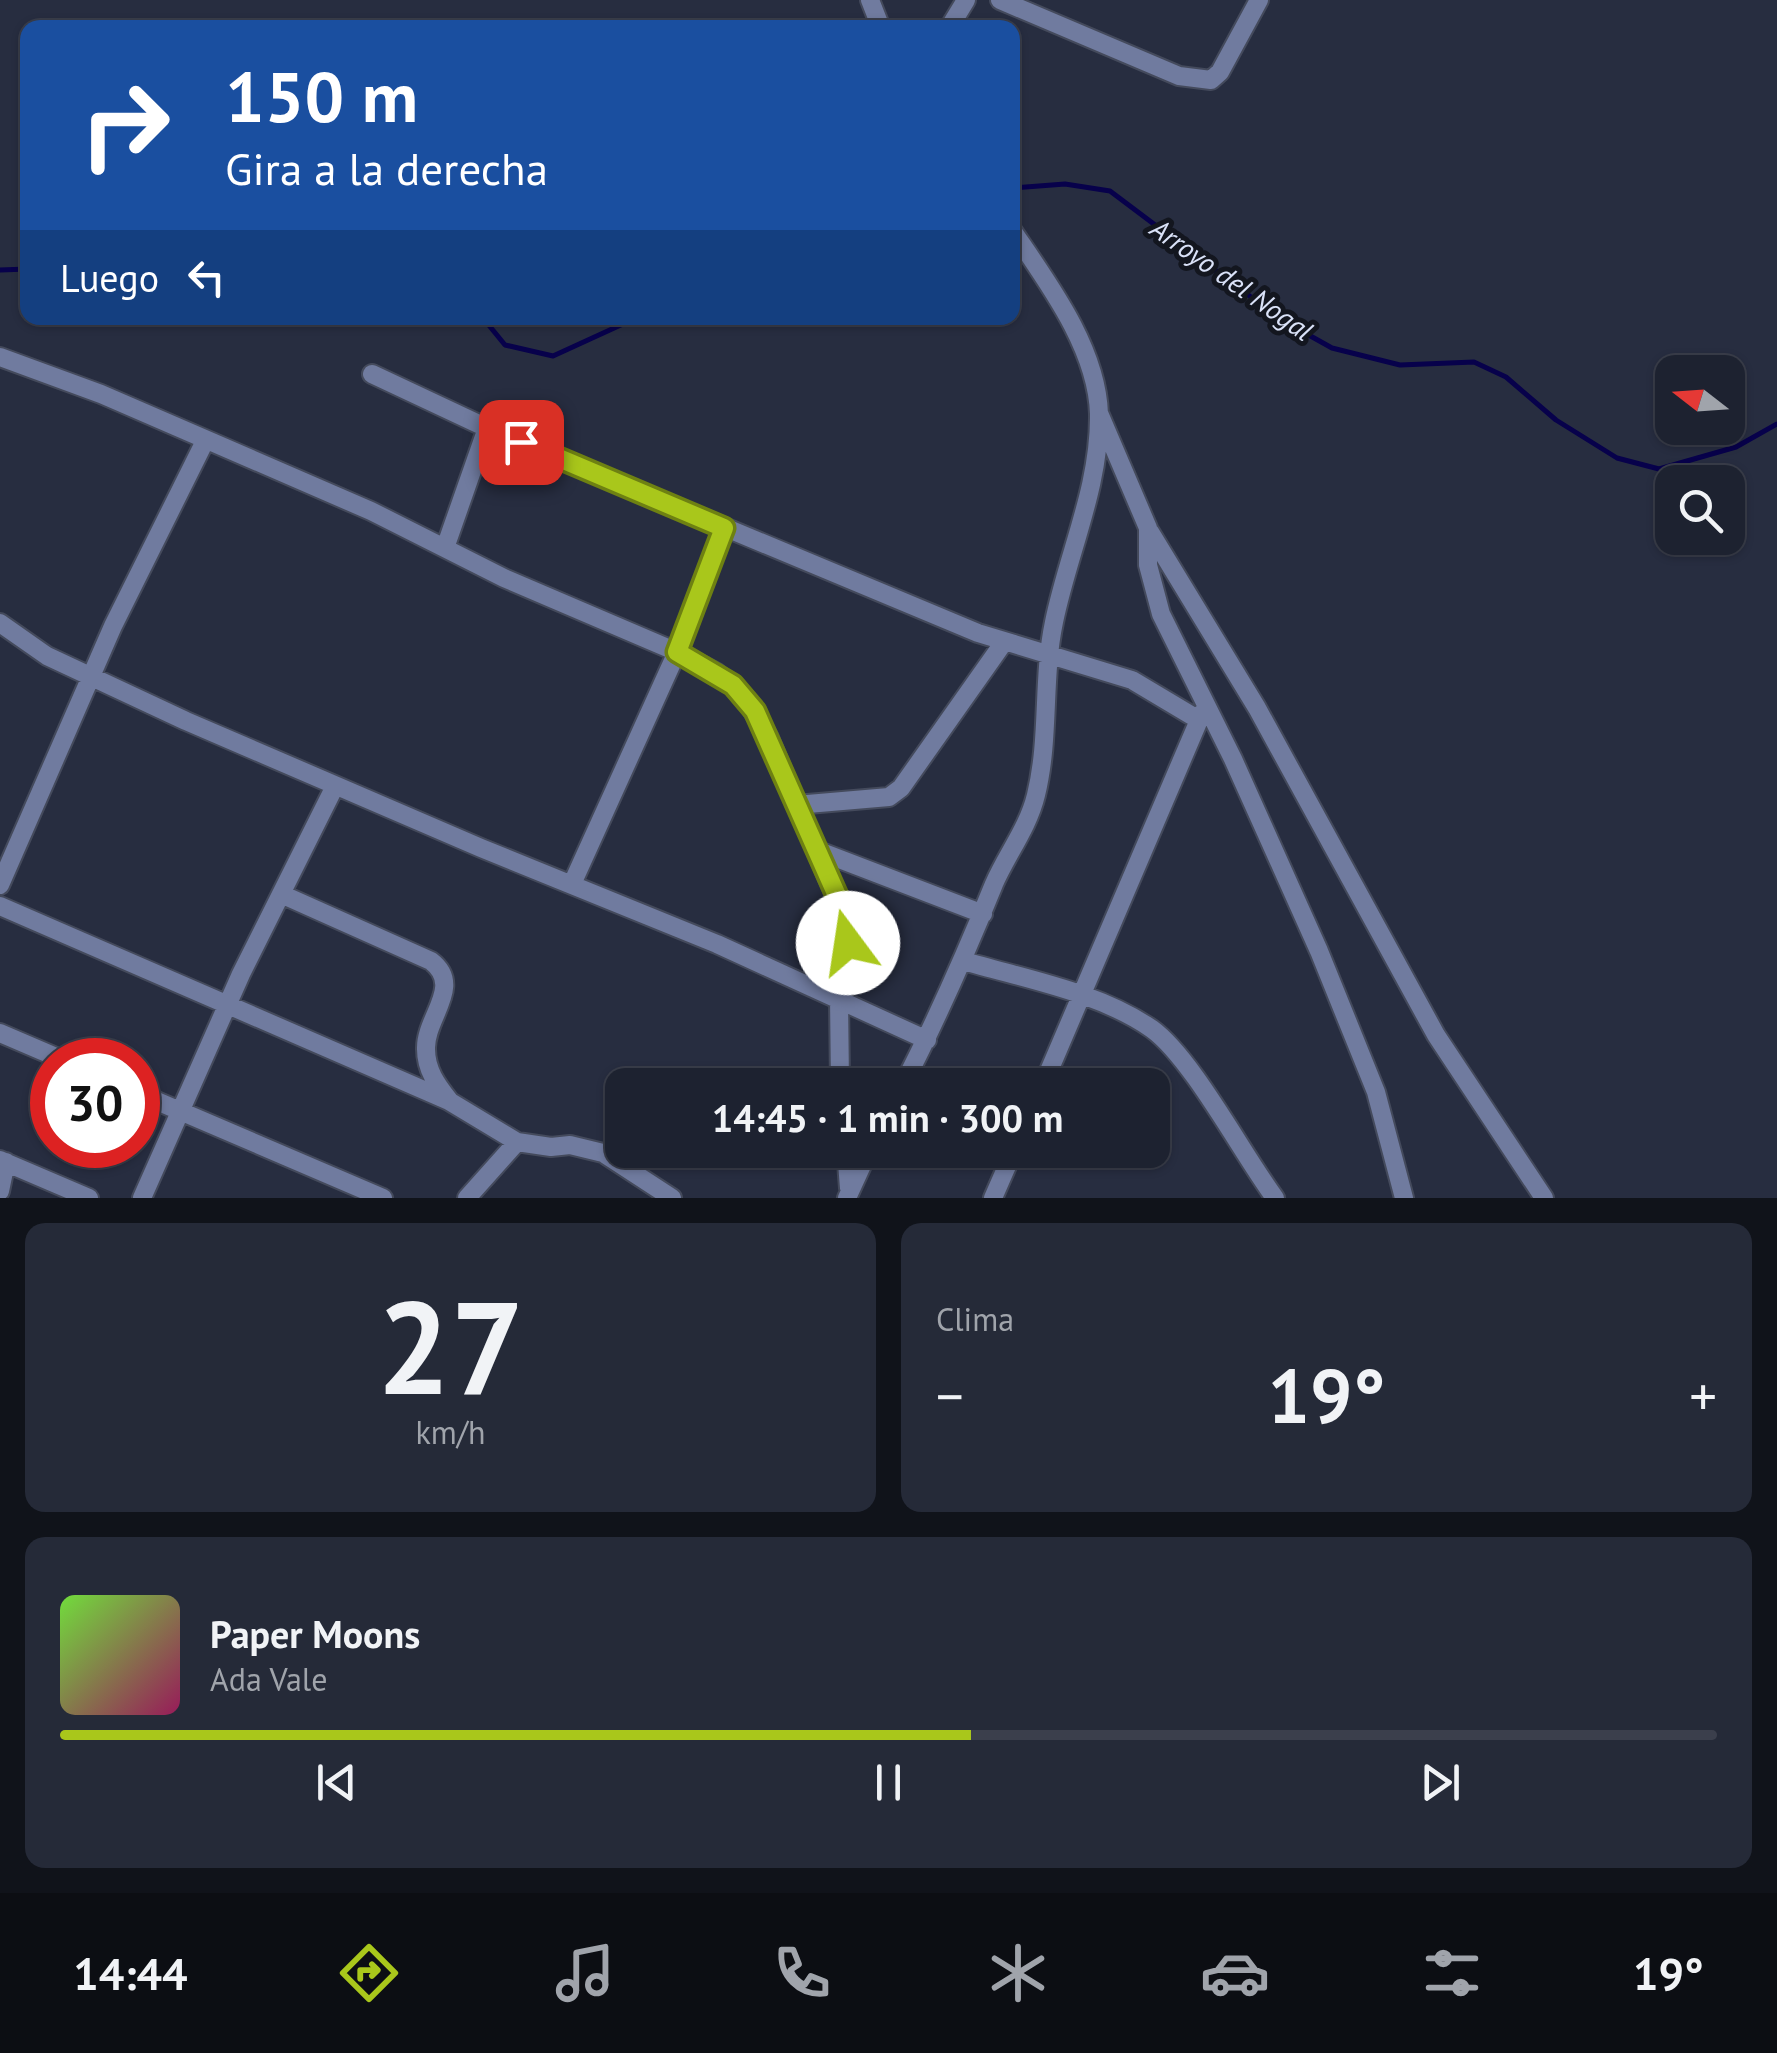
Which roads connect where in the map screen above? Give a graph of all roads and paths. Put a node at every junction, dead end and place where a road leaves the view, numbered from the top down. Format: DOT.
graph roads {
  1 [pos="1000,0"];
  2 [pos="1260,0"];
  3 [pos="1020,242"];
  4 [pos="0,358"];
  5 [pos="372,374"];
  6 [pos="1099,413"];
  7 [pos="487,428"];
  8 [pos="205,441"];
  9 [pos="724,528"];
  10 [pos="1148,528"];
  11 [pos="444,548"];
  12 [pos="0,623"];
  13 [pos="1004,642"];
  14 [pos="677,652"];
  15 [pos="1048,656"];
  16 [pos="90,678"];
  17 [pos="1203,711"];
  18 [pos="335,786"];
  19 [pos="796,805"];
  20 [pos="816,850"];
  21 [pos="572,884"];
  22 [pos="0,885"];
  23 [pos="281,894"];
  24 [pos="0,906"];
  25 [pos="983,914"];
  26 [pos="964,961"];
  27 [pos="1081,996"];
  28 [pos="840,997"];
  29 [pos="227,1004"];
  30 [pos="0,1033"];
  31 [pos="927,1040"];
  32 [pos="30,1046"];
  33 [pos="840,1068"];
  34 [pos="912,1068"];
  35 [pos="1050,1068"];
  36 [pos="449,1101"];
  37 [pos="160,1102"];
  38 [pos="182,1112"];
  39 [pos="516,1142"];
  40 [pos="3,1161"];
  41 [pos="847,1168"];
  42 [pos="860,1168"];
  43 [pos="1006,1168"];
  44 [pos="0,1191"];
  45 [pos="848,1193"];
  46 [pos="89,1198"];
  47 [pos="142,1198"];
  48 [pos="382,1198"];
  49 [pos="467,1198"];
  50 [pos="672,1198"];
  51 [pos="993,1198"];
  52 [pos="1274,1198"];
  53 [pos="1404,1198"];
  54 [pos="1544,1198"];
  1 -- 2 [label="street"];
  3 -- 6 [label="street"];
  4 -- 8 [label="street"];
  5 -- 7 [label="street"];
  6 -- 10 [label="street"];
  6 -- 15 [label="street"];
  7 -- 9 [label="street"];
  7 -- 11 [label="street"];
  8 -- 11 [label="street"];
  8 -- 16 [label="street"];
  9 -- 13 [label="street"];
  9 -- 14 [label="street"];
  10 -- 17 [label="street"];
  10 -- 54 [label="street"];
  11 -- 14 [label="street"];
  12 -- 16 [label="street"];
  13 -- 15 [label="street"];
  13 -- 19 [label="street"];
  14 -- 19 [label="street"];
  14 -- 21 [label="street"];
  15 -- 17 [label="street"];
  15 -- 25 [label="street"];
  16 -- 18 [label="street"];
  16 -- 22 [label="street"];
  17 -- 27 [label="street"];
  17 -- 53 [label="street"];
  18 -- 21 [label="street"];
  18 -- 23 [label="street"];
  19 -- 20 [label="street"];
  20 -- 25 [label="street"];
  20 -- 28 [label="street"];
  21 -- 28 [label="street"];
  23 -- 29 [label="street"];
  23 -- 36 [label="street"];
  24 -- 29 [label="street"];
  25 -- 26 [label="street"];
  26 -- 27 [label="street"];
  26 -- 31 [label="street"];
  27 -- 35 [label="street"];
  27 -- 52 [label="street"];
  28 -- 31 [label="street"];
  28 -- 33 [label="street"];
  29 -- 36 [label="street"];
  29 -- 38 [label="street"];
  30 -- 32 [label="street"];
  31 -- 34 [label="street"];
  36 -- 39 [label="street"];
  37 -- 38 [label="street"];
  38 -- 47 [label="street"];
  38 -- 48 [label="street"];
  39 -- 49 [label="street"];
  39 -- 50 [label="street"];
  40 -- 44 [label="street"];
  40 -- 46 [label="street"];
  41 -- 45 [label="street"];
  42 -- 45 [label="street"];
  43 -- 51 [label="street"];
}
